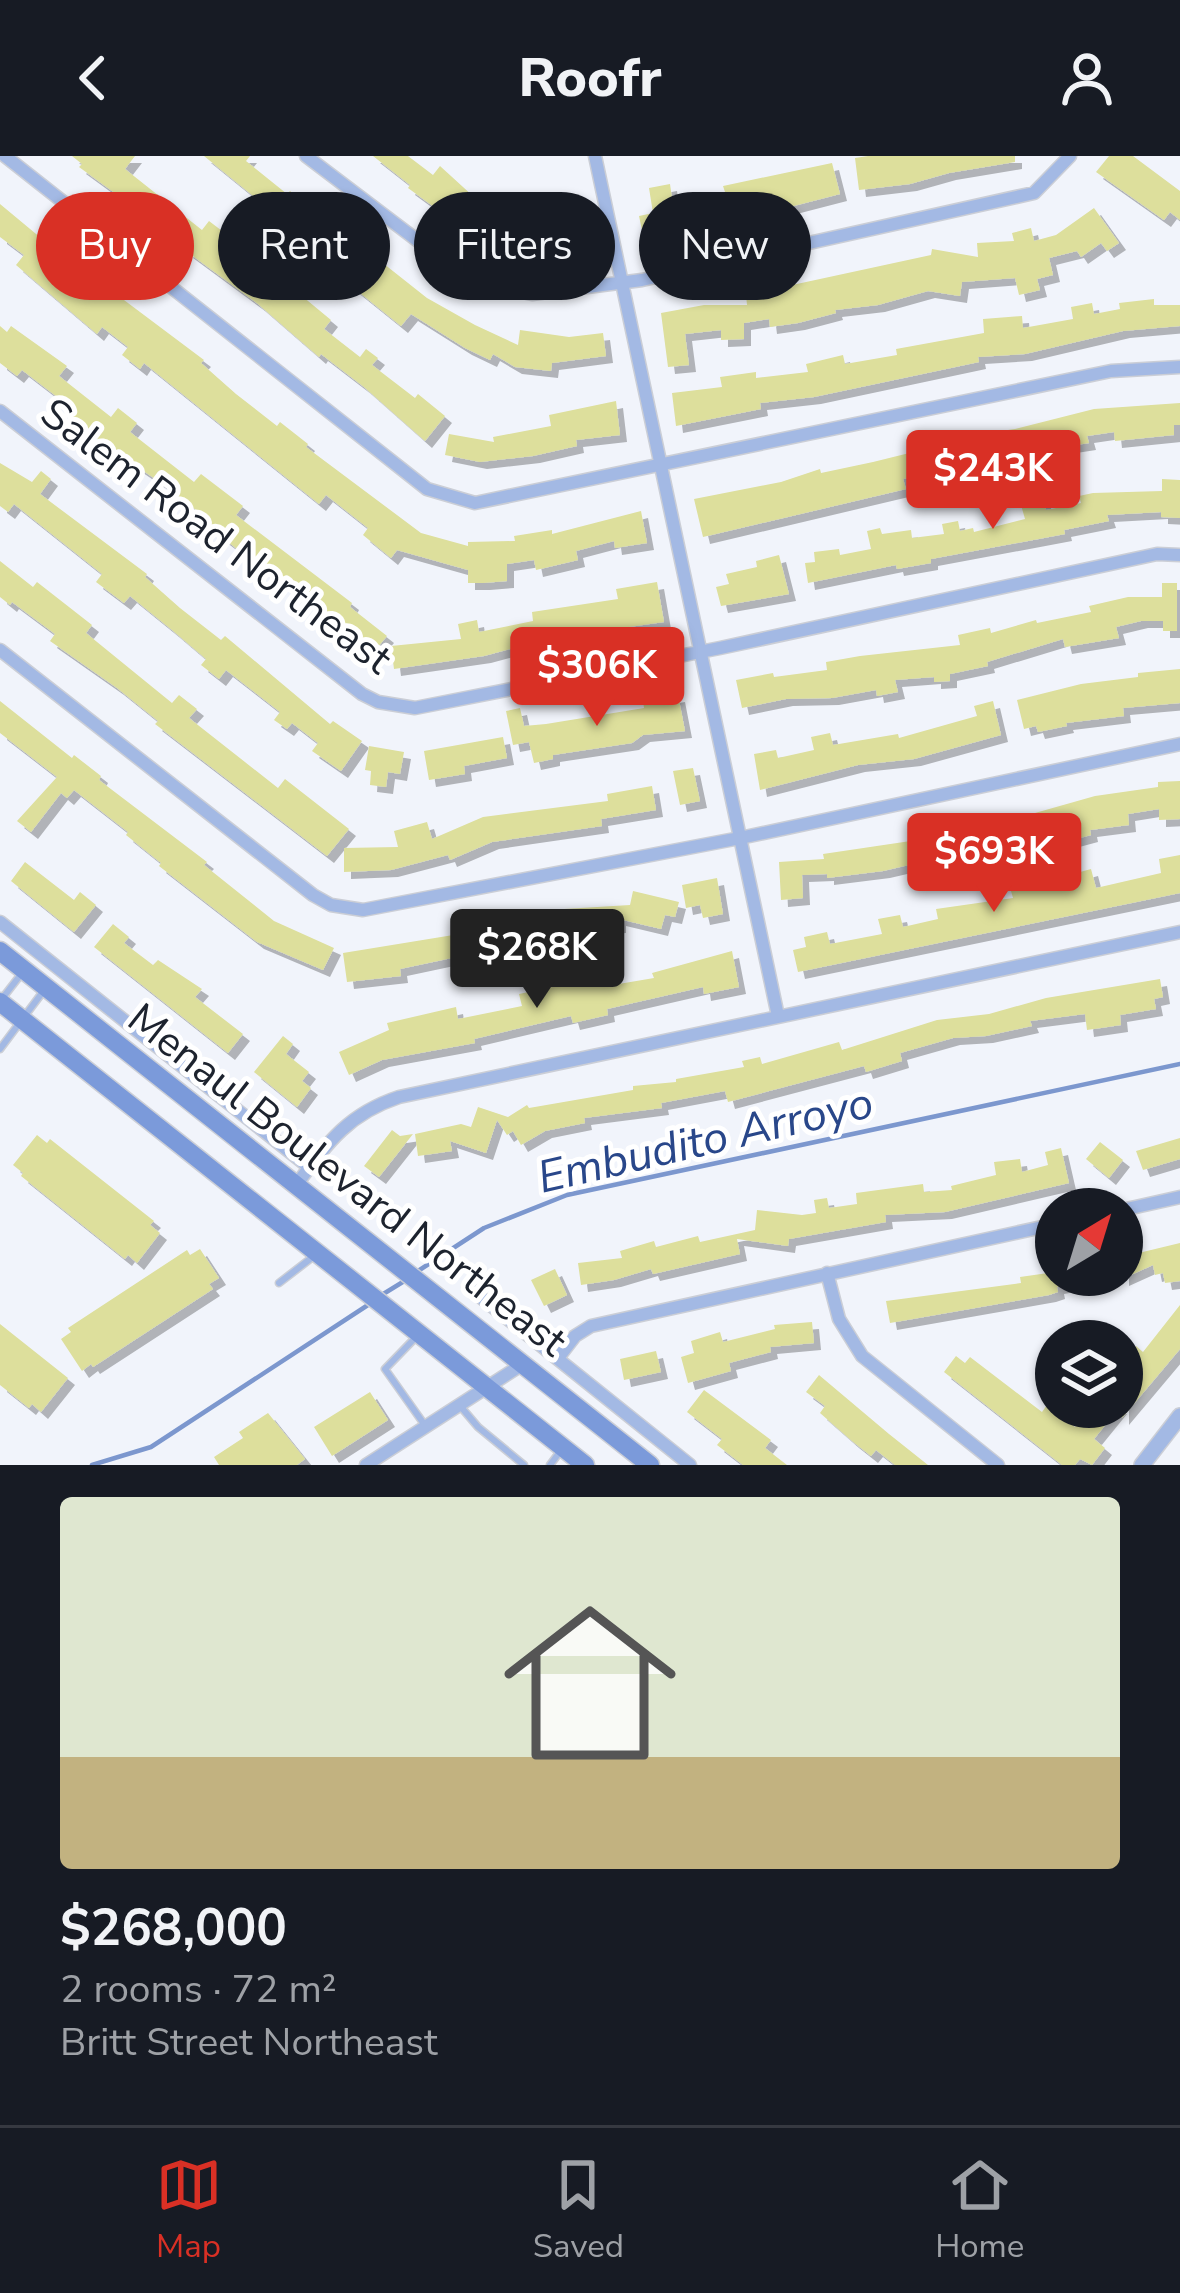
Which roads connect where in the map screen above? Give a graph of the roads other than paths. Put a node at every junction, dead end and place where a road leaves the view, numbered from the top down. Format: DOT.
graph roads {
  1 [pos="5,156"];
  2 [pos="306,156"];
  3 [pos="595,156"];
  4 [pos="1070,156"];
  5 [pos="621,284"];
  6 [pos="1180,367"];
  7 [pos="0,411"];
  8 [pos="661,466"];
  9 [pos="1180,554"];
  10 [pos="0,650"];
  11 [pos="701,652"];
  12 [pos="1180,744"];
  13 [pos="740,838"];
  14 [pos="0,922"];
  15 [pos="1180,932"];
  16 [pos="0,951"];
  17 [pos="24,970"];
  18 [pos="46,988"];
  19 [pos="0,1001"];
  20 [pos="778,1016"];
  21 [pos="22,1019"];
  22 [pos="0,1048"];
  23 [pos="310,1167"];
  24 [pos="297,1184"];
  25 [pos="1180,1197"];
  26 [pos="1143,1205"];
  27 [pos="1035,1228"];
  28 [pos="319,1253"];
  29 [pos="826,1273"];
  30 [pos="279,1283"];
  31 [pos="468,1287"];
  32 [pos="419,1334"];
  33 [pos="558,1358"];
  34 [pos="523,1364"];
  35 [pos="486,1387"];
  36 [pos="459,1405"];
  37 [pos="1180,1416"];
  38 [pos="426,1426"];
  39 [pos="563,1448"];
  40 [pos="366,1465"];
  41 [pos="524,1465"];
  42 [pos="550,1465"];
  43 [pos="586,1465"];
  44 [pos="650,1465"];
  45 [pos="690,1465"];
  46 [pos="998,1465"];
  47 [pos="1142,1465"];
  1 -- 8 [label="street"];
  2 -- 5 [label="street"];
  3 -- 5 [label="street"];
  4 -- 5 [label="street"];
  5 -- 8 [label="street"];
  6 -- 8 [label="street"];
  7 -- 11 [label="street, Salem Road Northeast"];
  8 -- 11 [label="street"];
  9 -- 11 [label="street"];
  10 -- 13 [label="street"];
  11 -- 13 [label="street"];
  12 -- 13 [label="street"];
  13 -- 20 [label="street"];
  14 -- 23 [label="street"];
  15 -- 20 [label="street"];
  16 -- 17 [label="main road, Menaul Boulevard Northeast"];
  17 -- 18 [label="main road, Menaul Boulevard Northeast"];
  17 -- 19 [label="lane"];
  18 -- 21 [label="lane"];
  18 -- 24 [label="main road, Menaul Boulevard Northeast"];
  19 -- 21 [label="main road, Menaul Boulevard Northeast"];
  20 -- 23 [label="street"];
  21 -- 22 [label="lane"];
  21 -- 28 [label="main road, Menaul Boulevard Northeast"];
  23 -- 24 [label="street"];
  24 -- 34 [label="main road, Menaul Boulevard Northeast"];
  25 -- 26 [label="street"];
  27 -- 29 [label="street"];
  28 -- 30 [label="lane"];
  28 -- 32 [label="main road, Menaul Boulevard Northeast"];
  29 -- 33 [label="street"];
  29 -- 46 [label="street"];
  31 -- 33 [label="street"];
  32 -- 35 [label="main road, Menaul Boulevard Northeast"];
  32 -- 38 [label="lane"];
  33 -- 45 [label="street"];
  34 -- 35 [label="street"];
  34 -- 44 [label="main road, Menaul Boulevard Northeast"];
  35 -- 36 [label="street"];
  35 -- 39 [label="main road, Menaul Boulevard Northeast"];
  36 -- 38 [label="street"];
  36 -- 41 [label="lane"];
  37 -- 47 [label="street"];
  38 -- 40 [label="street"];
  39 -- 42 [label="lane"];
  39 -- 43 [label="main road, Menaul Boulevard Northeast"];
}
